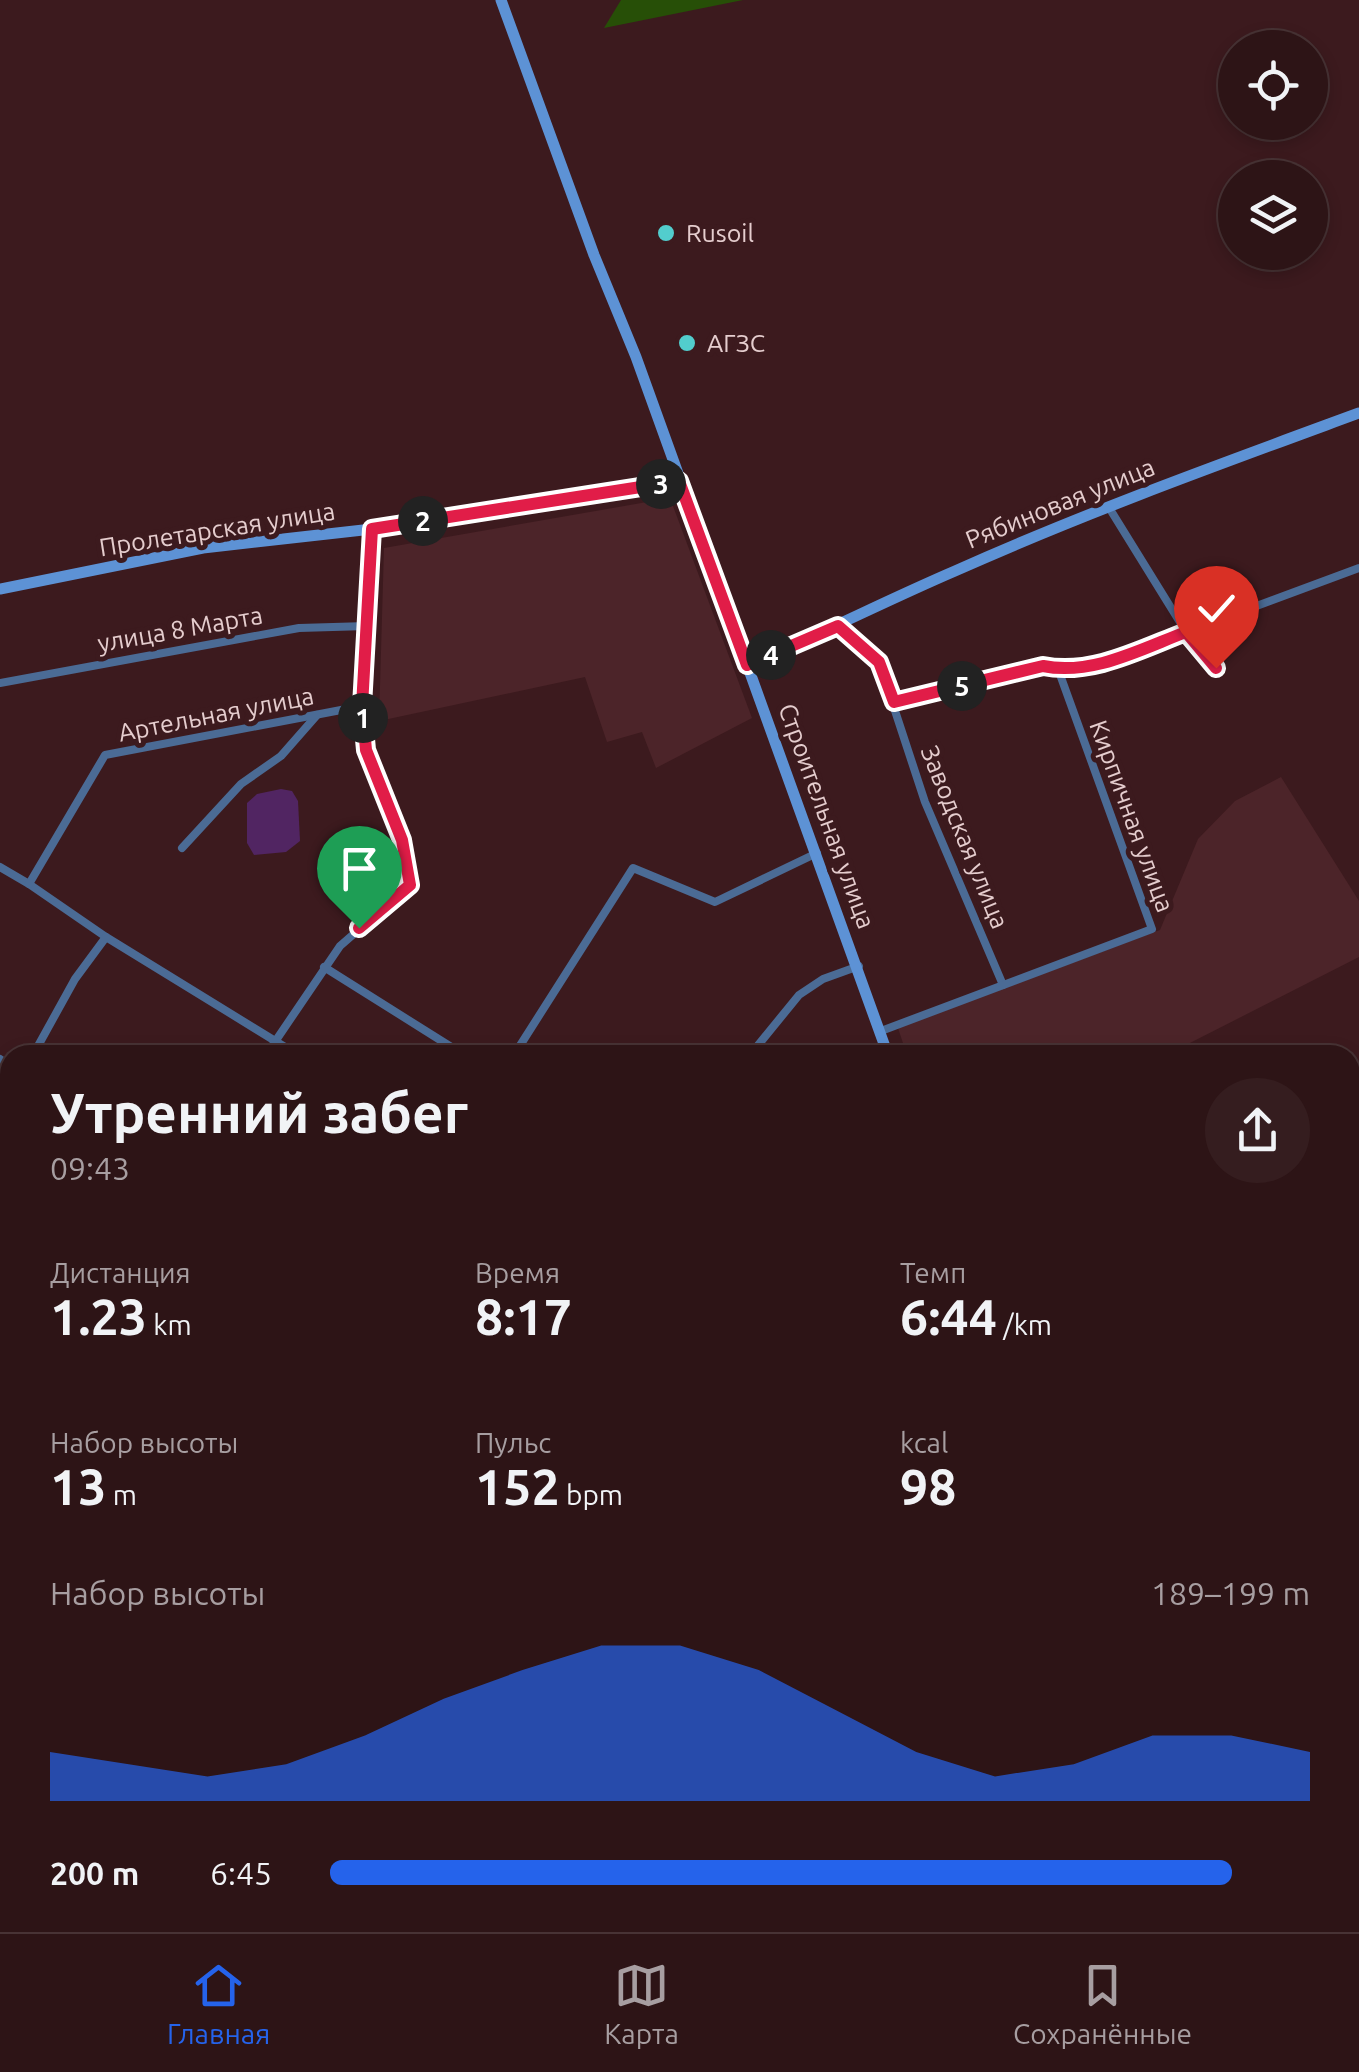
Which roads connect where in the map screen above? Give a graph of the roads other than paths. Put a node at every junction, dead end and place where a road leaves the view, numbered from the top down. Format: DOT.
graph roads {
  1 [pos="501,0"];
  2 [pos="1359,413"];
  3 [pos="679,481"];
  4 [pos="1108,506"];
  5 [pos="372,529"];
  6 [pos="1359,568"];
  7 [pos="0,589"];
  8 [pos="368,626"];
  9 [pos="838,626"];
  10 [pos="1186,632"];
  11 [pos="747,665"];
  12 [pos="1216,668"];
  13 [pos="1058,669"];
  14 [pos="0,683"];
  15 [pos="894,702"];
  16 [pos="362,706"];
  17 [pos="317,715"];
  18 [pos="182,848"];
  19 [pos="817,853"];
  20 [pos="0,868"];
  21 [pos="29,884"];
  22 [pos="106,937"];
  23 [pos="859,966"];
  24 [pos="324,967"];
  25 [pos="1003,984"];
  26 [pos="881,1031"];
  27 [pos="274,1041"];
  28 [pos="38,1045"];
  29 [pos="272,1045"];
  30 [pos="281,1045"];
  31 [pos="448,1045"];
  32 [pos="520,1045"];
  33 [pos="758,1045"];
  34 [pos="885,1045"];
  1 -- 3 [label="street, Строительная улица"];
  2 -- 4 [label="street, Рябиновая улица"];
  3 -- 5 [label="street, Пролетарская улица"];
  3 -- 11 [label="street, Строительная улица"];
  4 -- 9 [label="street, Рябиновая улица"];
  4 -- 10 [label="street"];
  5 -- 7 [label="street, Пролетарская улица"];
  5 -- 8 [label="street"];
  6 -- 10 [label="street"];
  8 -- 14 [label="street, улица 8 Марта"];
  8 -- 16 [label="street"];
  9 -- 11 [label="street, Рябиновая улица"];
  9 -- 15 [label="street, Заводская улица"];
  10 -- 12 [label="street"];
  10 -- 13 [label="street"];
  11 -- 19 [label="street, Строительная улица"];
  13 -- 15 [label="street"];
  13 -- 25 [label="street, Кирпичная улица"];
  15 -- 25 [label="street, Заводская улица"];
  16 -- 17 [label="street, Артельная улица"];
  16 -- 24 [label="street"];
  17 -- 18 [label="street"];
  17 -- 21 [label="street, Артельная улица"];
  19 -- 23 [label="street, Строительная улица"];
  19 -- 32 [label="street"];
  20 -- 21 [label="street"];
  21 -- 22 [label="street"];
  22 -- 27 [label="street"];
  22 -- 28 [label="street"];
  23 -- 26 [label="street, Строительная улица"];
  23 -- 33 [label="street"];
  24 -- 27 [label="street"];
  24 -- 31 [label="street"];
  25 -- 26 [label="street, Кирпичная улица"];
  26 -- 34 [label="street, Строительная улица"];
  27 -- 29 [label="street"];
  27 -- 30 [label="street"];
}
